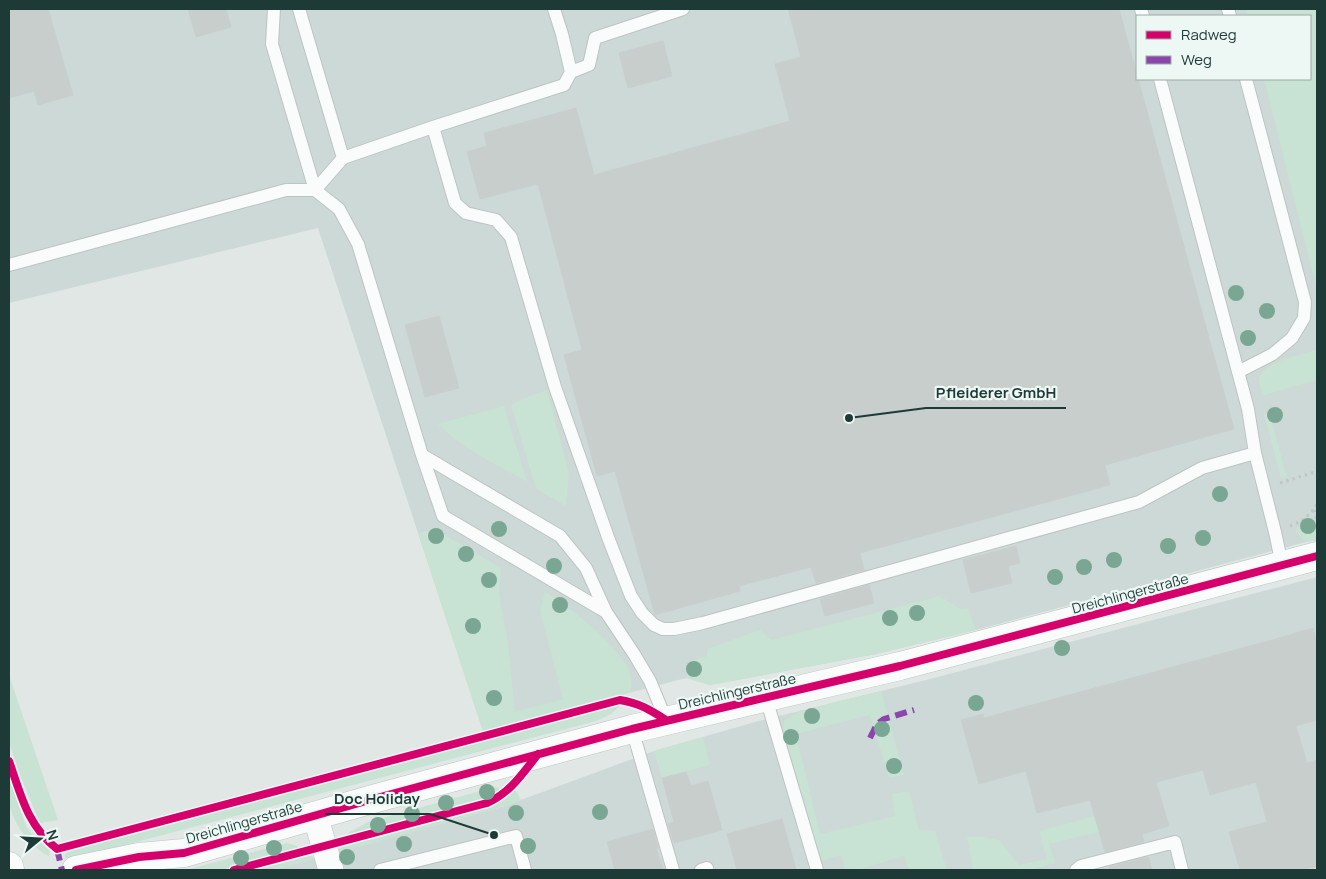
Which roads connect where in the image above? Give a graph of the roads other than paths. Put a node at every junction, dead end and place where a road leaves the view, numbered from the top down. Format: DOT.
graph roads {
  1 [pos="274,9"];
  2 [pos="299,9"];
  3 [pos="554,9"];
  4 [pos="683,9"];
  5 [pos="670,11"];
  6 [pos="571,72"];
  7 [pos="1160,80"];
  8 [pos="1246,80"];
  9 [pos="433,127"];
  10 [pos="343,158"];
  11 [pos="315,190"];
  12 [pos="9,265"];
  13 [pos="1238,372"];
  14 [pos="1256,452"];
  15 [pos="422,455"];
  16 [pos="1317,556"];
  17 [pos="1282,565"];
  18 [pos="606,612"];
  19 [pos="766,698"];
  20 [pos="666,720"];
  21 [pos="632,729"];
  22 [pos="315,815"];
  23 [pos="184,852"];
  24 [pos="9,866"];
  25 [pos="10,870"];
  26 [pos="76,870"];
  27 [pos="157,870"];
  28 [pos="331,870"];
  29 [pos="380,870"];
  30 [pos="525,870"];
  31 [pos="673,870"];
  32 [pos="817,870"];
  33 [pos="1076,870"];
  34 [pos="1182,870"];
  1 -- 11 [label="lane"];
  2 -- 10 [label="lane"];
  3 -- 6 [label="lane"];
  4 -- 5 [label="lane"];
  5 -- 6 [label="lane"];
  6 -- 9 [label="lane"];
  7 -- 13 [label="lane"];
  8 -- 13 [label="lane"];
  9 -- 10 [label="lane"];
  9 -- 14 [label="lane"];
  10 -- 11 [label="lane"];
  11 -- 12 [label="lane"];
  11 -- 15 [label="lane"];
  13 -- 14 [label="lane"];
  14 -- 17 [label="lane"];
  15 -- 18 [label="lane"];
  15 -- 18 [label="lane"];
  16 -- 17 [label="street, Dreichlingerstraße"];
  17 -- 19 [label="street, Dreichlingerstraße"];
  18 -- 20 [label="lane"];
  19 -- 20 [label="street, Dreichlingerstraße"];
  19 -- 32 [label="lane"];
  20 -- 21 [label="street, Dreichlingerstraße"];
  21 -- 22 [label="street, Dreichlingerstraße"];
  21 -- 31 [label="lane"];
  22 -- 23 [label="street, Dreichlingerstraße"];
  22 -- 28 [label="street"];
  23 -- 26 [label="street, Dreichlingerstraße"];
  23 -- 27 [label="street, Dreichlingerstraße"];
  24 -- 25 [label="street"];
  29 -- 30 [label="lane"];
  33 -- 34 [label="lane"];
}
